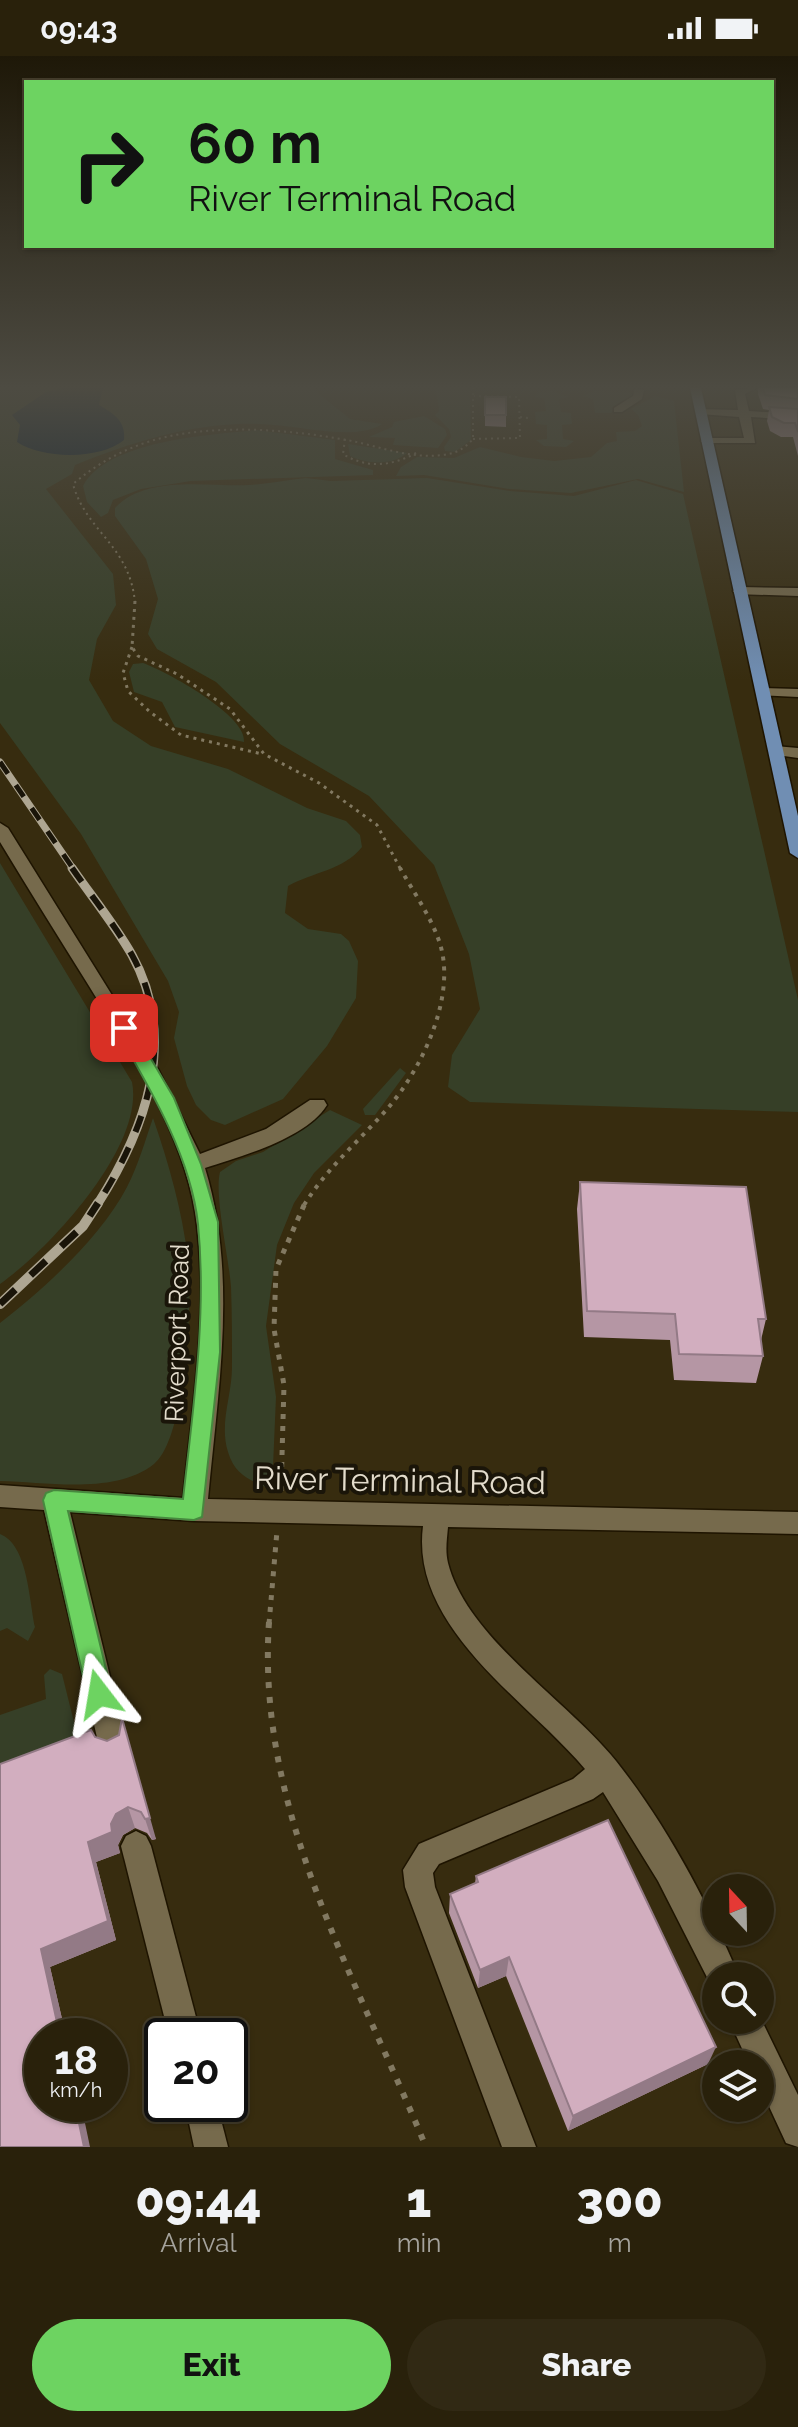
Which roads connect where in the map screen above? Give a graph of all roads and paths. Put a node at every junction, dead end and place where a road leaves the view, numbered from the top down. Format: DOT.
graph roads {
  1 [pos="73,486"];
  2 [pos="717,486"];
  3 [pos="740,591"];
  4 [pos="798,592"];
  5 [pos="132,647"];
  6 [pos="762,692"];
  7 [pos="798,693"];
  8 [pos="775,751"];
  9 [pos="798,753"];
  10 [pos="264,754"];
  11 [pos="793,800"];
  12 [pos="795,821"];
  13 [pos="0,828"];
  14 [pos="7,851"];
  15 [pos="798,853"];
  16 [pos="317,1105"];
  17 [pos="191,1164"];
  18 [pos="0,1496"];
  19 [pos="54,1500"];
  20 [pos="194,1510"];
  21 [pos="279,1511"];
  22 [pos="437,1513"];
  23 [pos="798,1523"];
  24 [pos="113,1746"];
  25 [pos="606,1771"];
  26 [pos="136,1846"];
  27 [pos="716,1962"];
  28 [pos="180,2018"];
  29 [pos="752,2034"];
  30 [pos="205,2122"];
  31 [pos="798,2131"];
  32 [pos="211,2147"];
  33 [pos="426,2147"];
  34 [pos="519,2147"];
  1 -- 5 [label="path"];
  2 -- 3 [label="main road"];
  3 -- 4 [label="street"];
  3 -- 6 [label="main road"];
  5 -- 10 [label="path"];
  5 -- 10 [label="path"];
  6 -- 7 [label="street"];
  6 -- 8 [label="main road"];
  8 -- 9 [label="street"];
  8 -- 11 [label="main road"];
  10 -- 21 [label="path"];
  11 -- 12 [label="main road"];
  12 -- 15 [label="main road"];
  13 -- 14 [label="street, Riverport Road"];
  14 -- 17 [label="street, Riverport Road"];
  16 -- 17 [label="street"];
  17 -- 20 [label="street, Riverport Road"];
  18 -- 19 [label="street, River Terminal Road"];
  19 -- 20 [label="street, River Terminal Road"];
  19 -- 24 [label="street"];
  20 -- 21 [label="street, River Terminal Road"];
  21 -- 22 [label="street, River Terminal Road"];
  21 -- 33 [label="path"];
  22 -- 23 [label="street, River Terminal Road"];
  22 -- 25 [label="street"];
  25 -- 27 [label="street"];
  25 -- 34 [label="street"];
  26 -- 28 [label="street"];
  29 -- 31 [label="street"];
  30 -- 32 [label="street"];
}
